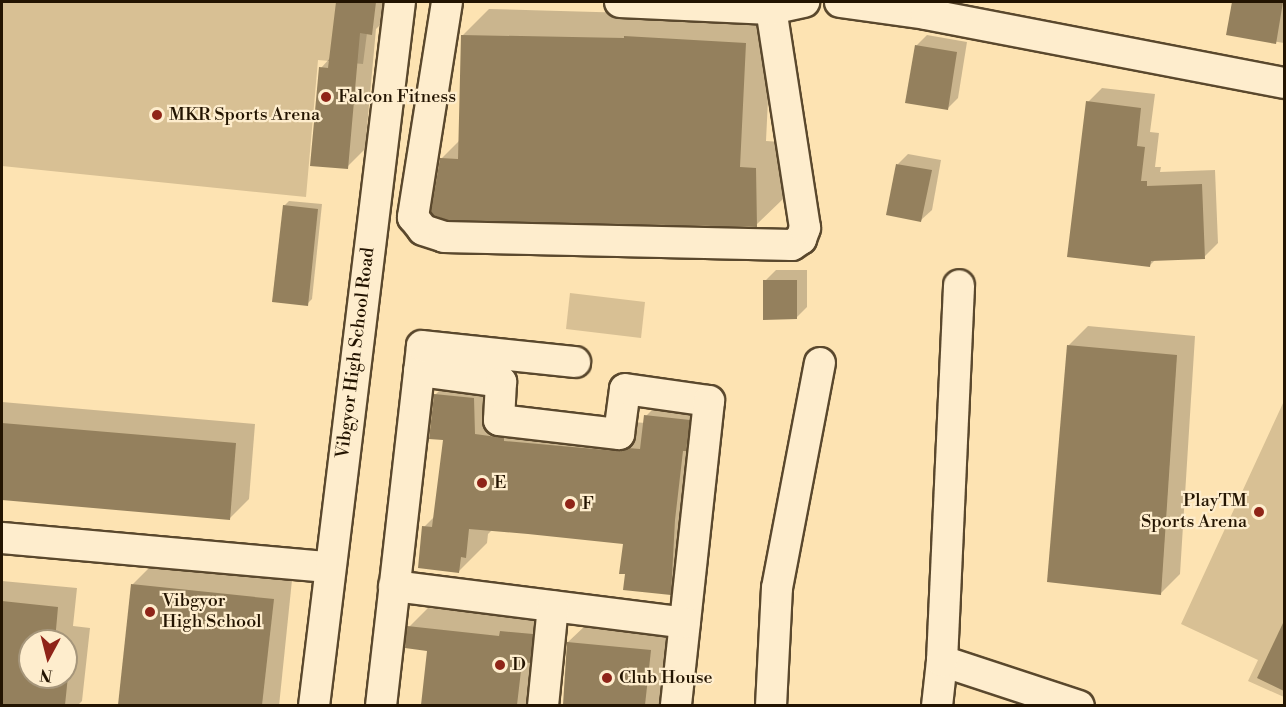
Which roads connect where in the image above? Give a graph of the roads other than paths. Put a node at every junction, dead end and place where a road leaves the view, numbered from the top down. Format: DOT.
graph roads {
  1 [pos="400,2"];
  2 [pos="447,2"];
  3 [pos="632,2"];
  4 [pos="804,2"];
  5 [pos="840,2"];
  6 [pos="770,5"];
  7 [pos="391,62"];
  8 [pos="436,74"];
  9 [pos="1284,83"];
  10 [pos="959,285"];
  11 [pos="575,362"];
  12 [pos="820,363"];
  13 [pos="419,371"];
  14 [pos="2,538"];
  15 [pos="330,567"];
  16 [pos="394,586"];
  17 [pos="553,606"];
  18 [pos="685,623"];
  19 [pos="942,661"];
  20 [pos="314,705"];
  21 [pos="381,705"];
  22 [pos="543,705"];
  23 [pos="676,705"];
  24 [pos="771,705"];
  25 [pos="937,705"];
  26 [pos="1079,705"];
  1 -- 7 [label="street, Vibgyor High School Road"];
  2 -- 8 [label="street"];
  3 -- 6 [label="street"];
  4 -- 6 [label="street"];
  5 -- 9 [label="street"];
  6 -- 8 [label="street"];
  7 -- 8 [label="street"];
  7 -- 15 [label="street, Vibgyor High School Road"];
  10 -- 19 [label="street"];
  11 -- 13 [label="street"];
  12 -- 24 [label="street"];
  13 -- 16 [label="street"];
  13 -- 18 [label="street"];
  14 -- 15 [label="street"];
  15 -- 20 [label="street, Vibgyor High School Road"];
  16 -- 17 [label="street"];
  16 -- 21 [label="street"];
  17 -- 18 [label="street"];
  17 -- 22 [label="street"];
  18 -- 23 [label="street"];
  19 -- 25 [label="street"];
  19 -- 26 [label="street"];
}
